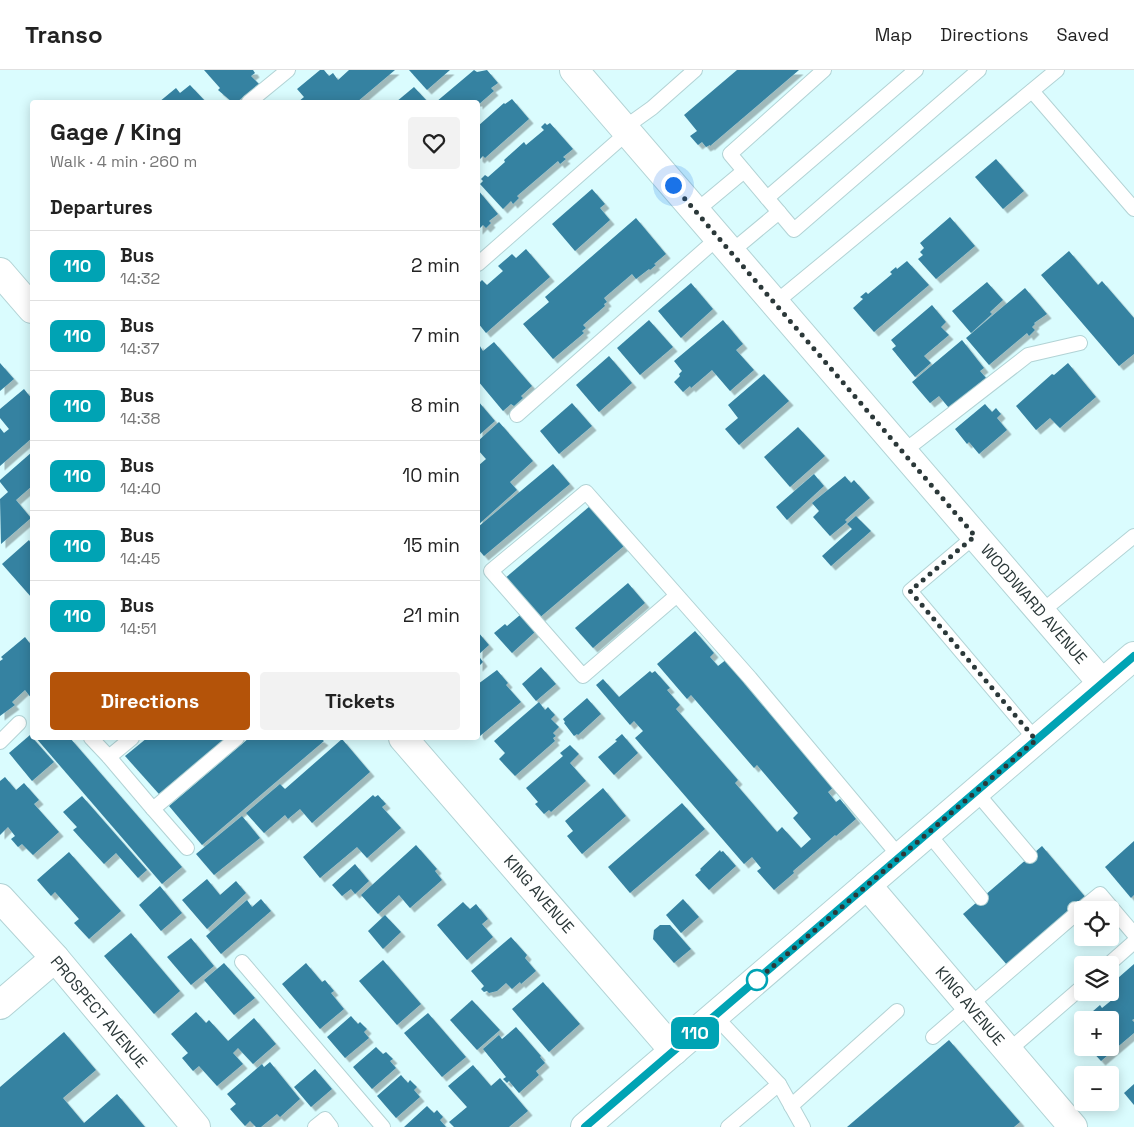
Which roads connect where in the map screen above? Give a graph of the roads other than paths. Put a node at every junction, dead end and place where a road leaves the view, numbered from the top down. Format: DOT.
graph roads {
  1 [pos="288,70"];
  2 [pos="574,70"];
  3 [pos="695,70"];
  4 [pos="824,70"];
  5 [pos="916,70"];
  6 [pos="979,70"];
  7 [pos="1057,70"];
  8 [pos="1032,91"];
  9 [pos="251,100"];
  10 [pos="626,130"];
  11 [pos="744,170"];
  12 [pos="767,198"];
  13 [pos="1134,209"];
  14 [pos="696,211"];
  15 [pos="779,212"];
  16 [pos="725,245"];
  17 [pos="480,262"];
  18 [pos="0,272"];
  19 [pos="775,303"];
  20 [pos="30,307"];
  21 [pos="1080,343"];
  22 [pos="517,415"];
  23 [pos="903,452"];
  24 [pos="975,536"];
  25 [pos="1134,536"];
  26 [pos="676,596"];
  27 [pos="1042,612"];
  28 [pos="1134,656"];
  29 [pos="1102,683"];
  30 [pos="20,723"];
  31 [pos="94,740"];
  32 [pos="130,740"];
  33 [pos="235,740"];
  34 [pos="405,740"];
  35 [pos="1036,740"];
  36 [pos="0,742"];
  37 [pos="109,757"];
  38 [pos="976,792"];
  39 [pos="153,810"];
  40 [pos="928,833"];
  41 [pos="187,848"];
  42 [pos="1030,856"];
  43 [pos="900,857"];
  44 [pos="867,885"];
  45 [pos="0,898"];
  46 [pos="981,898"];
  47 [pos="1134,934"];
  48 [pos="1134,942"];
  49 [pos="1118,956"];
  50 [pos="55,958"];
  51 [pos="242,962"];
  52 [pos="1074,994"];
  53 [pos="0,1005"];
  54 [pos="969,1006"];
  55 [pos="897,1011"];
  56 [pos="715,1016"];
  57 [pos="933,1037"];
  58 [pos="674,1050"];
  59 [pos="1008,1051"];
  60 [pos="779,1084"];
  61 [pos="791,1106"];
  62 [pos="196,1127"];
  63 [pos="315,1127"];
  64 [pos="331,1127"];
  65 [pos="383,1127"];
  66 [pos="585,1127"];
  67 [pos="728,1127"];
  68 [pos="803,1127"];
  69 [pos="1073,1127"];
  1 -- 9 [label="lane"];
  2 -- 10 [label="street, WOODWARD AVENUE"];
  3 -- 10 [label="lane"];
  4 -- 11 [label="lane"];
  5 -- 12 [label="lane"];
  6 -- 15 [label="lane"];
  7 -- 8 [label="lane"];
  8 -- 13 [label="lane"];
  8 -- 19 [label="lane"];
  10 -- 14 [label="street, WOODWARD AVENUE"];
  10 -- 17 [label="lane"];
  11 -- 12 [label="lane"];
  11 -- 14 [label="lane"];
  12 -- 15 [label="lane"];
  14 -- 16 [label="street, WOODWARD AVENUE"];
  15 -- 16 [label="lane"];
  16 -- 19 [label="street, WOODWARD AVENUE"];
  16 -- 22 [label="lane"];
  18 -- 20 [label="street"];
  19 -- 23 [label="street, WOODWARD AVENUE"];
  21 -- 23 [label="lane"];
  23 -- 24 [label="street, WOODWARD AVENUE"];
  24 -- 27 [label="street, WOODWARD AVENUE"];
  24 -- 35 [label="lane"];
  25 -- 27 [label="lane"];
  26 -- 26 [label="lane"];
  26 -- 43 [label="lane"];
  27 -- 29 [label="street, WOODWARD AVENUE"];
  28 -- 29 [label="street"];
  29 -- 35 [label="street"];
  30 -- 36 [label="lane"];
  31 -- 37 [label="lane"];
  32 -- 37 [label="lane"];
  33 -- 39 [label="lane"];
  34 -- 58 [label="street, KING AVENUE"];
  35 -- 38 [label="street"];
  37 -- 39 [label="lane"];
  38 -- 40 [label="street"];
  38 -- 42 [label="lane"];
  39 -- 41 [label="lane"];
  40 -- 43 [label="street"];
  40 -- 46 [label="lane"];
  43 -- 44 [label="street"];
  44 -- 54 [label="street, KING AVENUE"];
  44 -- 56 [label="street"];
  45 -- 50 [label="street, PROSPECT AVENUE"];
  47 -- 54 [label="lane"];
  48 -- 49 [label="lane"];
  50 -- 53 [label="street"];
  50 -- 62 [label="street, PROSPECT AVENUE"];
  51 -- 65 [label="lane"];
  52 -- 59 [label="lane"];
  54 -- 57 [label="lane"];
  54 -- 59 [label="street, KING AVENUE"];
  55 -- 61 [label="lane"];
  56 -- 58 [label="street"];
  56 -- 60 [label="lane"];
  58 -- 66 [label="street"];
  59 -- 69 [label="street, KING AVENUE"];
  60 -- 61 [label="lane"];
  60 -- 67 [label="lane"];
  61 -- 68 [label="lane"];
  63 -- 64 [label="lane"];
}
